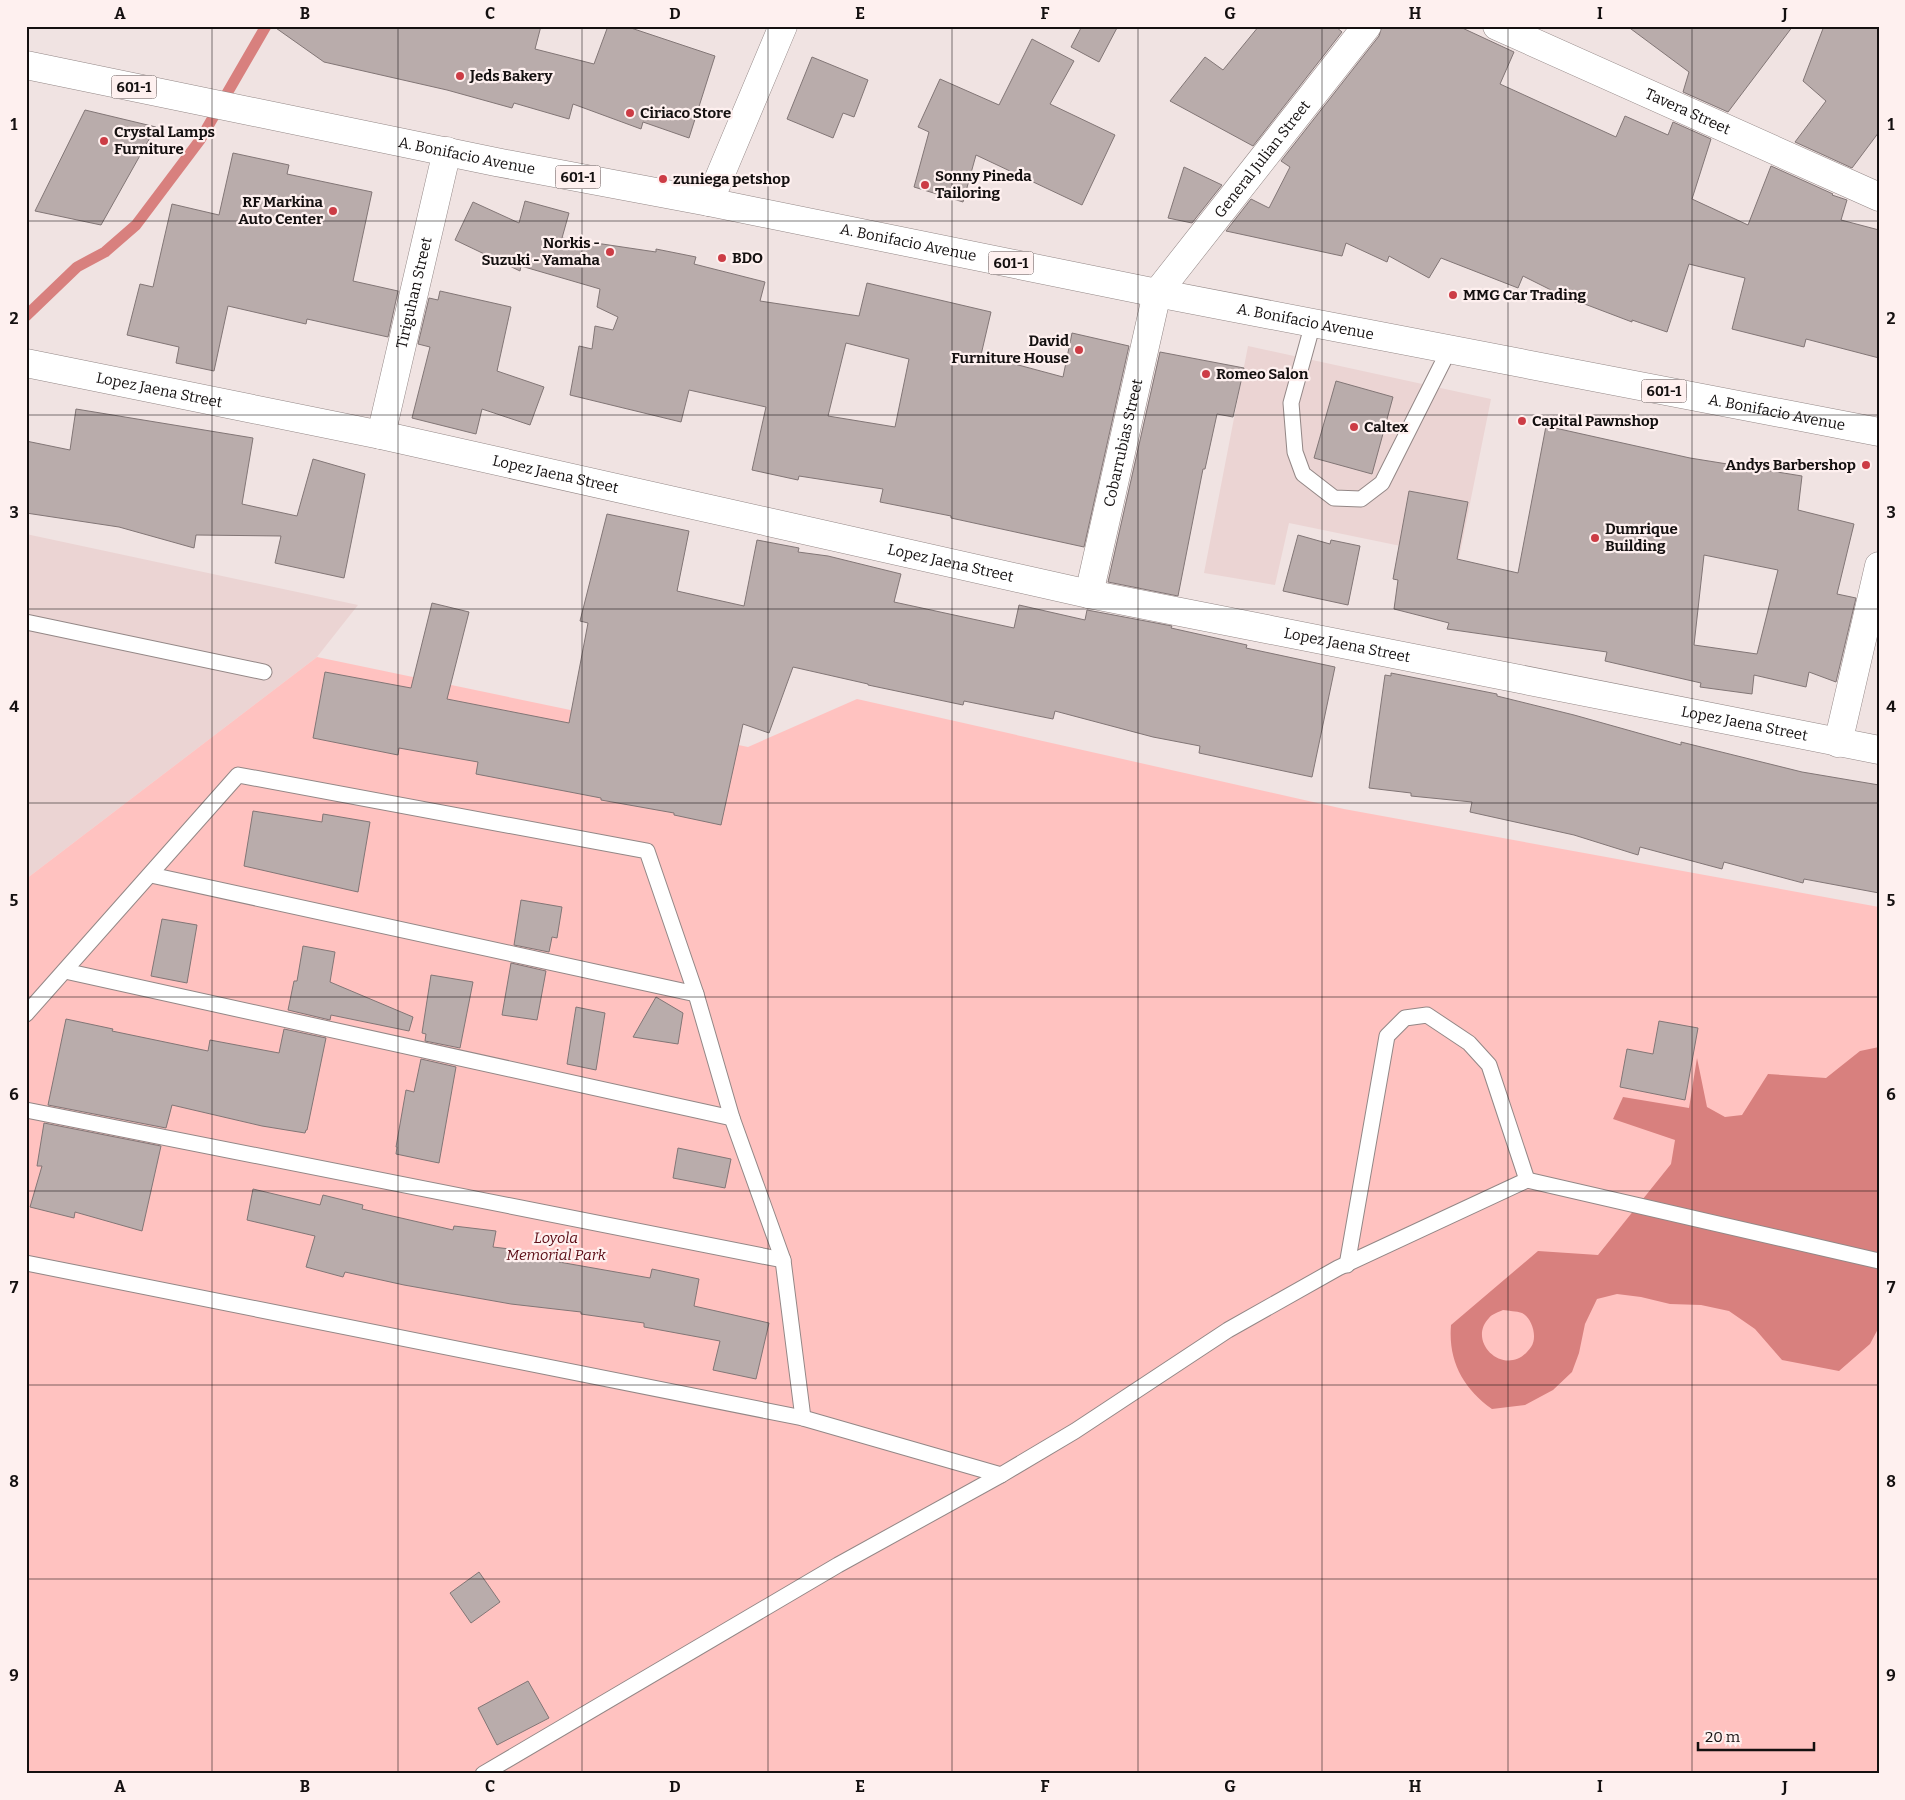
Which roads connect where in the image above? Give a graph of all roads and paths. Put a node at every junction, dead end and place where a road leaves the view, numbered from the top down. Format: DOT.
graph roads {
  1 [pos="783,26"];
  2 [pos="1367,26"];
  3 [pos="1497,26"];
  4 [pos="26,65"];
  5 [pos="447,151"];
  6 [pos="1879,197"];
  7 [pos="709,202"];
  8 [pos="1157,293"];
  9 [pos="1313,323"];
  10 [pos="1449,350"];
  11 [pos="26,363"];
  12 [pos="1879,432"];
  13 [pos="381,435"];
  14 [pos="1879,566"];
  15 [pos="1089,594"];
  16 [pos="26,622"];
  17 [pos="264,672"];
  18 [pos="1838,743"];
  19 [pos="1879,750"];
  20 [pos="151,875"];
  21 [pos="65,971"];
  22 [pos="696,994"];
  23 [pos="26,1014"];
  24 [pos="26,1110"];
  25 [pos="732,1118"];
  26 [pos="1528,1180"];
  27 [pos="783,1260"];
  28 [pos="1879,1261"];
  29 [pos="26,1263"];
  30 [pos="1348,1265"];
  31 [pos="803,1418"];
  32 [pos="1001,1475"];
  33 [pos="483,1774"];
  1 -- 7 [label="street"];
  2 -- 8 [label="street, General Julian Street"];
  3 -- 6 [label="street, Tavera Street"];
  4 -- 5 [label="street, A. Bonifacio Avenue / 601-1"];
  5 -- 7 [label="street, A. Bonifacio Avenue / 601-1"];
  5 -- 13 [label="street, Tiriguhan Street"];
  7 -- 8 [label="street, A. Bonifacio Avenue / 601-1"];
  8 -- 9 [label="street, A. Bonifacio Avenue / 601-1"];
  8 -- 15 [label="street, Cobarrubias Street"];
  9 -- 10 [label="street, A. Bonifacio Avenue / 601-1"];
  9 -- 10 [label="lane"];
  10 -- 12 [label="street, A. Bonifacio Avenue / 601-1"];
  11 -- 13 [label="street, Lopez Jaena Street"];
  13 -- 15 [label="street, Lopez Jaena Street"];
  14 -- 18 [label="street"];
  15 -- 18 [label="street, Lopez Jaena Street"];
  16 -- 17 [label="lane"];
  18 -- 19 [label="street, Lopez Jaena Street"];
  20 -- 21 [label="lane"];
  20 -- 22 [label="lane"];
  20 -- 22 [label="lane"];
  21 -- 23 [label="lane"];
  21 -- 25 [label="lane"];
  22 -- 25 [label="lane"];
  24 -- 27 [label="lane"];
  25 -- 27 [label="lane"];
  26 -- 28 [label="lane"];
  26 -- 30 [label="lane"];
  26 -- 30 [label="lane"];
  27 -- 31 [label="lane"];
  29 -- 31 [label="lane"];
  30 -- 32 [label="lane"];
  31 -- 32 [label="lane"];
  32 -- 33 [label="lane"];
}
